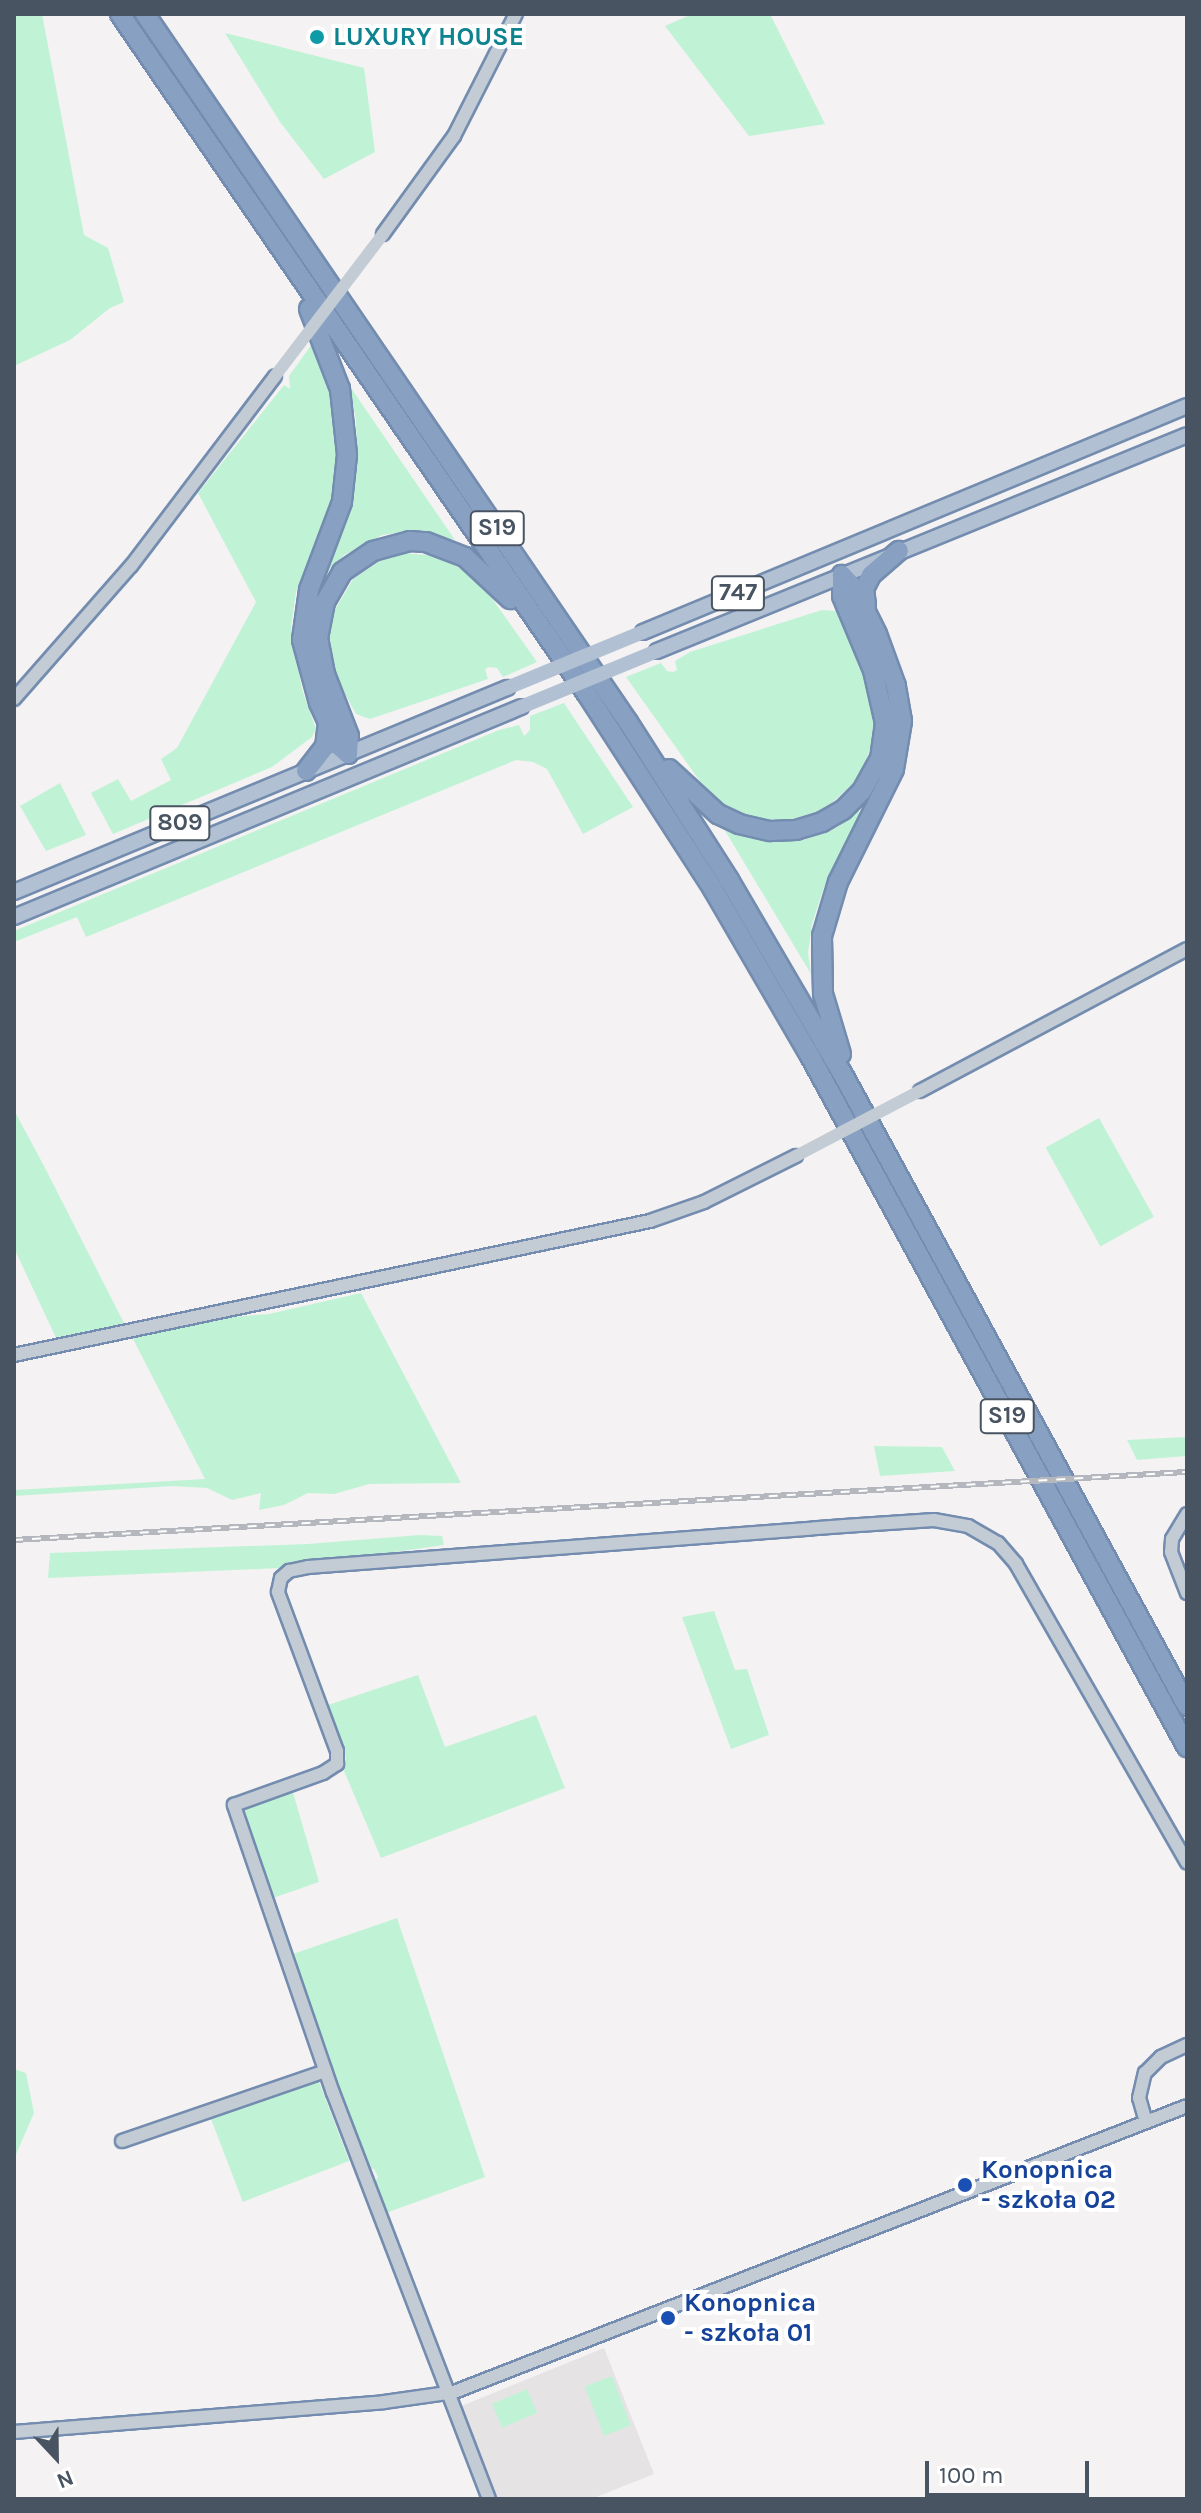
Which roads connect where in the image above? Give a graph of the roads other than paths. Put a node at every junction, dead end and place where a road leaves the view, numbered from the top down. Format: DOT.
graph roads {
  1 [pos="120,14"];
  2 [pos="145,14"];
  3 [pos="516,14"];
  4 [pos="283,252"];
  5 [pos="1187,406"];
  6 [pos="1187,435"];
  7 [pos="899,551"];
  8 [pos="833,553"];
  9 [pos="842,575"];
  10 [pos="867,612"];
  11 [pos="555,648"];
  12 [pos="14,699"];
  13 [pos="628,722"];
  14 [pos="328,724"];
  15 [pos="348,754"];
  16 [pos="306,771"];
  17 [pos="357,775"];
  18 [pos="14,892"];
  19 [pos="14,917"];
  20 [pos="1187,949"];
  21 [pos="865,1117"];
  22 [pos="14,1355"];
  23 [pos="1187,1514"];
  24 [pos="1187,1593"];
  25 [pos="1187,1706"];
  26 [pos="1187,1747"];
  27 [pos="1187,1863"];
  28 [pos="1187,2045"];
  29 [pos="325,2071"];
  30 [pos="1187,2106"];
  31 [pos="1146,2122"];
  32 [pos="122,2141"];
  33 [pos="447,2394"];
  34 [pos="14,2432"];
  35 [pos="489,2499"];
  1 -- 4 [label="highway, S19"];
  2 -- 13 [label="highway, S19"];
  3 -- 12 [label="street, bridge"];
  4 -- 11 [label="highway, S19"];
  4 -- 14 [label="highway"];
  5 -- 8 [label="main road, 747"];
  6 -- 7 [label="main road, 747"];
  7 -- 9 [label="main road, 747"];
  7 -- 10 [label="highway"];
  8 -- 9 [label="main road"];
  8 -- 15 [label="main road, 747, bridge"];
  9 -- 10 [label="highway"];
  9 -- 13 [label="highway"];
  9 -- 17 [label="main road, 747, bridge"];
  10 -- 21 [label="highway"];
  11 -- 15 [label="highway"];
  11 -- 26 [label="highway, S19"];
  13 -- 21 [label="highway, S19"];
  14 -- 15 [label="highway"];
  14 -- 16 [label="highway"];
  15 -- 16 [label="main road, 809"];
  15 -- 17 [label="main road"];
  16 -- 18 [label="main road, 809"];
  17 -- 19 [label="main road, 809"];
  20 -- 22 [label="street, bridge"];
  21 -- 25 [label="highway, S19"];
  23 -- 24 [label="street"];
  27 -- 29 [label="street"];
  28 -- 31 [label="street"];
  29 -- 32 [label="street"];
  29 -- 33 [label="street"];
  30 -- 31 [label="street"];
  31 -- 33 [label="street"];
  33 -- 34 [label="street"];
  33 -- 35 [label="street"];
}
